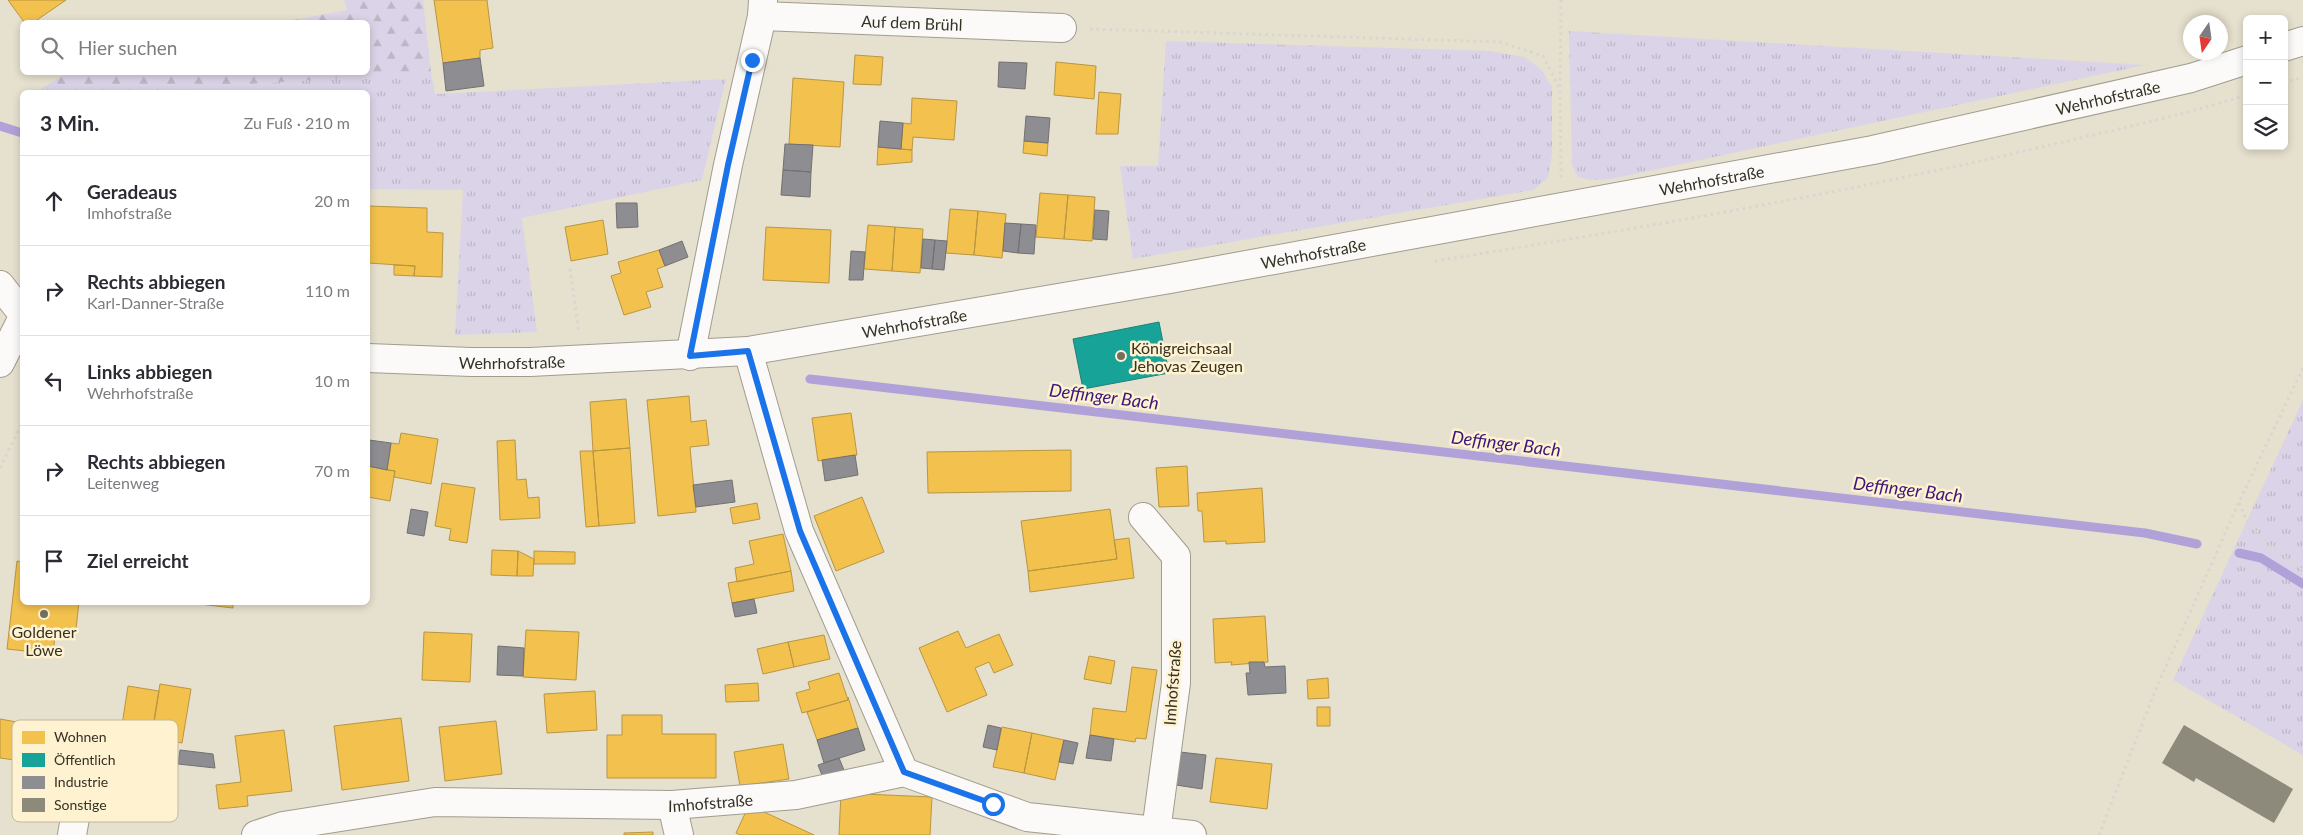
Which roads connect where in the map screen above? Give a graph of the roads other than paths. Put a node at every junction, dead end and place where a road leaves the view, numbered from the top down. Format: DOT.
graph roads {
  1 [pos="762,8"];
  2 [pos="1062,28"];
  3 [pos="2303,41"];
  4 [pos="2288,46"];
  5 [pos="2243,61"];
  6 [pos="0,285"];
  7 [pos="20,310"];
  8 [pos="20,323"];
  9 [pos="748,351"];
  10 [pos="690,356"];
  11 [pos="370,358"];
  12 [pos="0,363"];
  13 [pos="1143,517"];
  14 [pos="904,772"];
  15 [pos="672,805"];
  16 [pos="74,822"];
  17 [pos="1030,826"];
  18 [pos="1156,831"];
  19 [pos="72,835"];
  20 [pos="256,835"];
  21 [pos="679,835"];
  22 [pos="1192,835"];
  1 -- 2 [label="street, Auf dem Brühl"];
  1 -- 10 [label="street"];
  3 -- 4 [label="street"];
  5 -- 9 [label="street, Wehrhofstraße"];
  6 -- 7 [label="street"];
  8 -- 12 [label="street"];
  9 -- 10 [label="street, Wehrhofstraße"];
  9 -- 14 [label="street"];
  10 -- 11 [label="street, Wehrhofstraße"];
  13 -- 18 [label="street, Imhofstraße"];
  14 -- 15 [label="street, Imhofstraße"];
  14 -- 17 [label="street"];
  15 -- 20 [label="street, Imhofstraße"];
  15 -- 21 [label="street"];
  16 -- 19 [label="street"];
  17 -- 18 [label="street"];
  18 -- 22 [label="street"];
}
